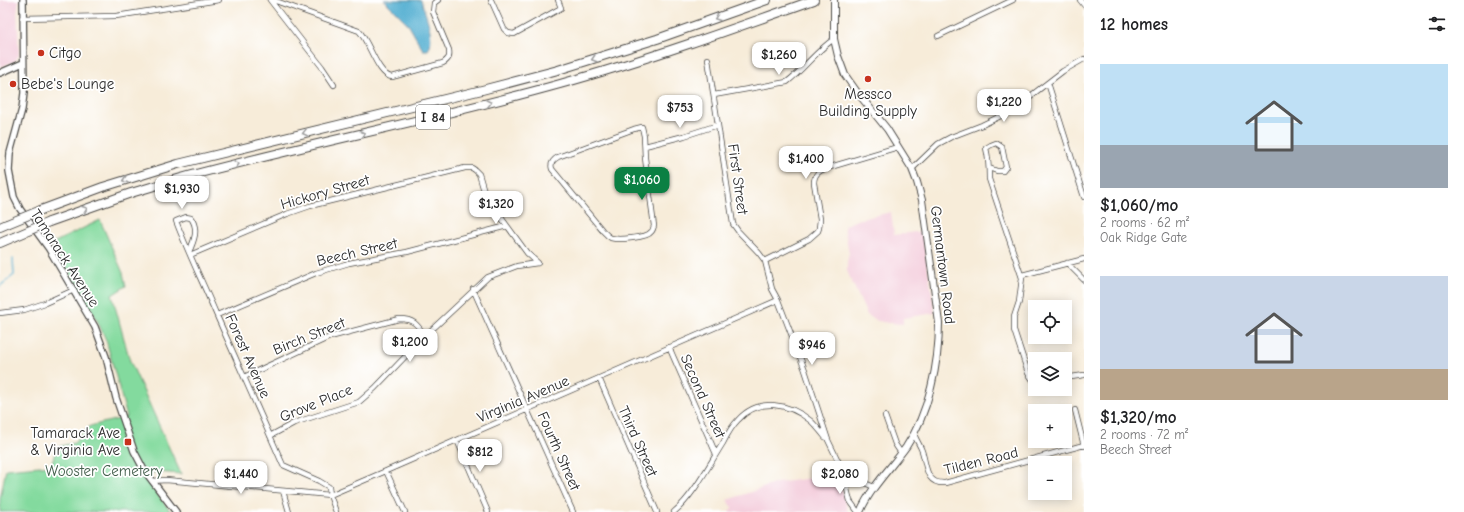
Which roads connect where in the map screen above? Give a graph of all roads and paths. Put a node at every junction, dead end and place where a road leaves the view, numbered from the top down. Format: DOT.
graph roads {
  1 [pos="23,0"];
  2 [pos="219,0"];
  3 [pos="270,0"];
  4 [pos="273,0"];
  5 [pos="438,0"];
  6 [pos="491,0"];
  7 [pos="558,0"];
  8 [pos="767,0"];
  9 [pos="814,0"];
  10 [pos="834,0"];
  11 [pos="1013,0"];
  12 [pos="1080,0"];
  13 [pos="1084,5"];
  14 [pos="22,18"];
  15 [pos="938,36"];
  16 [pos="834,39"];
  17 [pos="708,59"];
  18 [pos="1084,59"];
  19 [pos="23,63"];
  20 [pos="0,73"];
  21 [pos="1048,83"];
  22 [pos="334,85"];
  23 [pos="714,95"];
  24 [pos="718,125"];
  25 [pos="645,146"];
  26 [pos="898,147"];
  27 [pos="989,168"];
  28 [pos="912,169"];
  29 [pos="1084,197"];
  30 [pos="4,226"];
  31 [pos="507,226"];
  32 [pos="0,243"];
  33 [pos="189,254"];
  34 [pos="1084,259"];
  35 [pos="765,261"];
  36 [pos="1067,263"];
  37 [pos="1022,275"];
  38 [pos="1084,280"];
  39 [pos="74,290"];
  40 [pos="473,290"];
  41 [pos="778,300"];
  42 [pos="0,312"];
  43 [pos="217,315"];
  44 [pos="425,336"];
  45 [pos="669,347"];
  46 [pos="1028,373"];
  47 [pos="1084,375"];
  48 [pos="244,377"];
  49 [pos="1072,377"];
  50 [pos="599,378"];
  51 [pos="527,410"];
  52 [pos="1075,410"];
  53 [pos="885,416"];
  54 [pos="914,434"];
  55 [pos="270,436"];
  56 [pos="457,440"];
  57 [pos="828,440"];
  58 [pos="1084,446"];
  59 [pos="901,453"];
  60 [pos="716,454"];
  61 [pos="842,469"];
  62 [pos="386,472"];
  63 [pos="152,481"];
  64 [pos="874,488"];
  65 [pos="282,491"];
  66 [pos="330,495"];
  67 [pos="176,512"];
  68 [pos="289,512"];
  69 [pos="336,512"];
  70 [pos="404,512"];
  71 [pos="488,512"];
  72 [pos="573,512"];
  73 [pos="657,512"];
  74 [pos="674,512"];
  75 [pos="859,512"];
  1 -- 14 [label="street, Tamarack Avenue"];
  2 -- 14 [label="street"];
  3 -- 22 [label="street"];
  4 -- 5 [label="street"];
  6 -- 7 [label="street"];
  8 -- 30 [label="highway, I 84, one-way, bridge"];
  32 -- 9 [label="highway, I 84, one-way, bridge"];
  10 -- 16 [label="main road, Germantown Road"];
  11 -- 15 [label="street"];
  12 -- 13 [label="street"];
  14 -- 19 [label="street, Tamarack Avenue"];
  16 -- 23 [label="street"];
  16 -- 26 [label="main road, Germantown Road"];
  17 -- 23 [label="street, First Street"];
  18 -- 21 [label="street"];
  19 -- 20 [label="street"];
  19 -- 39 [label="street, Tamarack Avenue"];
  21 -- 28 [label="street"];
  21 -- 29 [label="street"];
  23 -- 24 [label="street, First Street"];
  24 -- 25 [label="street"];
  24 -- 35 [label="street, First Street"];
  25 -- 25 [label="street"];
  26 -- 28 [label="main road, Germantown Road"];
  26 -- 35 [label="street"];
  27 -- 27 [label="street"];
  27 -- 37 [label="street"];
  28 -- 54 [label="main road, Germantown Road"];
  31 -- 33 [label="street, Hickory Street"];
  31 -- 40 [label="street, Grove Place"];
  31 -- 43 [label="street, Beech Street"];
  33 -- 33 [label="street, Forest Avenue"];
  33 -- 43 [label="street, Forest Avenue"];
  34 -- 36 [label="street"];
  35 -- 41 [label="street, First Street"];
  36 -- 37 [label="street"];
  36 -- 38 [label="street"];
  37 -- 46 [label="street"];
  39 -- 42 [label="street"];
  39 -- 63 [label="street, Tamarack Avenue"];
  40 -- 44 [label="street, Grove Place"];
  40 -- 51 [label="street, Fourth Street"];
  41 -- 45 [label="street, Virginia Avenue"];
  41 -- 57 [label="street, First Street"];
  43 -- 48 [label="street, Forest Avenue"];
  44 -- 48 [label="street, Birch Street"];
  44 -- 55 [label="street, Grove Place"];
  45 -- 50 [label="street, Virginia Avenue"];
  45 -- 60 [label="street, Second Street"];
  47 -- 49 [label="street"];
  48 -- 55 [label="street, Forest Avenue"];
  50 -- 51 [label="street, Virginia Avenue"];
  50 -- 73 [label="street, Third Street"];
  51 -- 56 [label="street, Virginia Avenue"];
  51 -- 72 [label="street, Fourth Street"];
  52 -- 58 [label="street"];
  53 -- 59 [label="street"];
  54 -- 58 [label="street, Tilden Road"];
  54 -- 59 [label="main road, Germantown Road"];
  55 -- 66 [label="street, Forest Avenue"];
  56 -- 62 [label="street, Virginia Avenue"];
  56 -- 71 [label="street"];
  57 -- 60 [label="street"];
  57 -- 61 [label="street, First Street"];
  59 -- 64 [label="main road, Germantown Road"];
  60 -- 74 [label="street"];
  61 -- 64 [label="street"];
  61 -- 75 [label="street, First Street"];
  62 -- 66 [label="street, Virginia Avenue"];
  62 -- 70 [label="street"];
  63 -- 65 [label="street, Virginia Avenue"];
  63 -- 67 [label="street, Tamarack Avenue"];
  64 -- 75 [label="main road, Germantown Road"];
  65 -- 66 [label="street, Virginia Avenue"];
  65 -- 68 [label="street"];
  66 -- 69 [label="street, Forest Avenue"];
}
